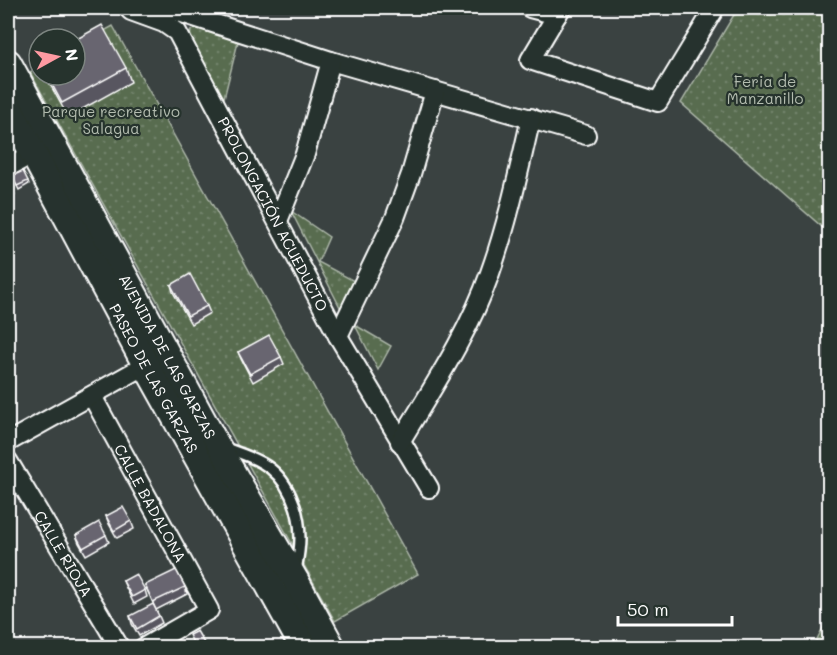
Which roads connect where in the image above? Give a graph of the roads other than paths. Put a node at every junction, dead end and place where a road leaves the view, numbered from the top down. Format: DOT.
graph roads {
  1 [pos="128,8"];
  2 [pos="166,8"];
  3 [pos="530,8"];
  4 [pos="716,8"];
  5 [pos="559,11"];
  6 [pos="152,12"];
  7 [pos="331,61"];
  8 [pos="8,63"];
  9 [pos="435,91"];
  10 [pos="8,106"];
  11 [pos="531,118"];
  12 [pos="586,135"];
  13 [pos="34,153"];
  14 [pos="8,167"];
  15 [pos="278,221"];
  16 [pos="338,336"];
  17 [pos="156,359"];
  18 [pos="92,396"];
  19 [pos="8,442"];
  20 [pos="400,442"];
  21 [pos="215,443"];
  22 [pos="8,461"];
  23 [pos="429,488"];
  24 [pos="295,580"];
  25 [pos="120,648"];
  26 [pos="143,648"];
  27 [pos="304,648"];
  28 [pos="332,648"];
  1 -- 6 [label="street, PROLONGACIÓN ACUEDUCTO"];
  2 -- 7 [label="street"];
  3 -- 5 [label="street"];
  4 -- 5 [label="street"];
  6 -- 15 [label="street, PROLONGACIÓN ACUEDUCTO"];
  7 -- 9 [label="street"];
  7 -- 15 [label="street"];
  8 -- 17 [label="main road, AVENIDA DE LAS GARZAS"];
  9 -- 11 [label="street"];
  9 -- 16 [label="street"];
  10 -- 13 [label="main road, PASEO DE LAS GARZAS"];
  11 -- 12 [label="street"];
  11 -- 20 [label="street"];
  13 -- 14 [label="street"];
  13 -- 17 [label="main road, PASEO DE LAS GARZAS"];
  15 -- 16 [label="street, PROLONGACIÓN ACUEDUCTO"];
  16 -- 20 [label="street, PROLONGACIÓN ACUEDUCTO"];
  17 -- 18 [label="street"];
  17 -- 21 [label="main road, AVENIDA DE LAS GARZAS"];
  17 -- 27 [label="main road, PASEO DE LAS GARZAS"];
  18 -- 19 [label="street"];
  18 -- 26 [label="street, CALLE BADALONA"];
  20 -- 23 [label="street, PROLONGACIÓN ACUEDUCTO"];
  21 -- 24 [label="main road, AVENIDA DE LAS GARZAS"];
  21 -- 24 [label="lane"];
  22 -- 25 [label="street, CALLE RIOJA"];
  24 -- 28 [label="main road, AVENIDA DE LAS GARZAS"];
}
